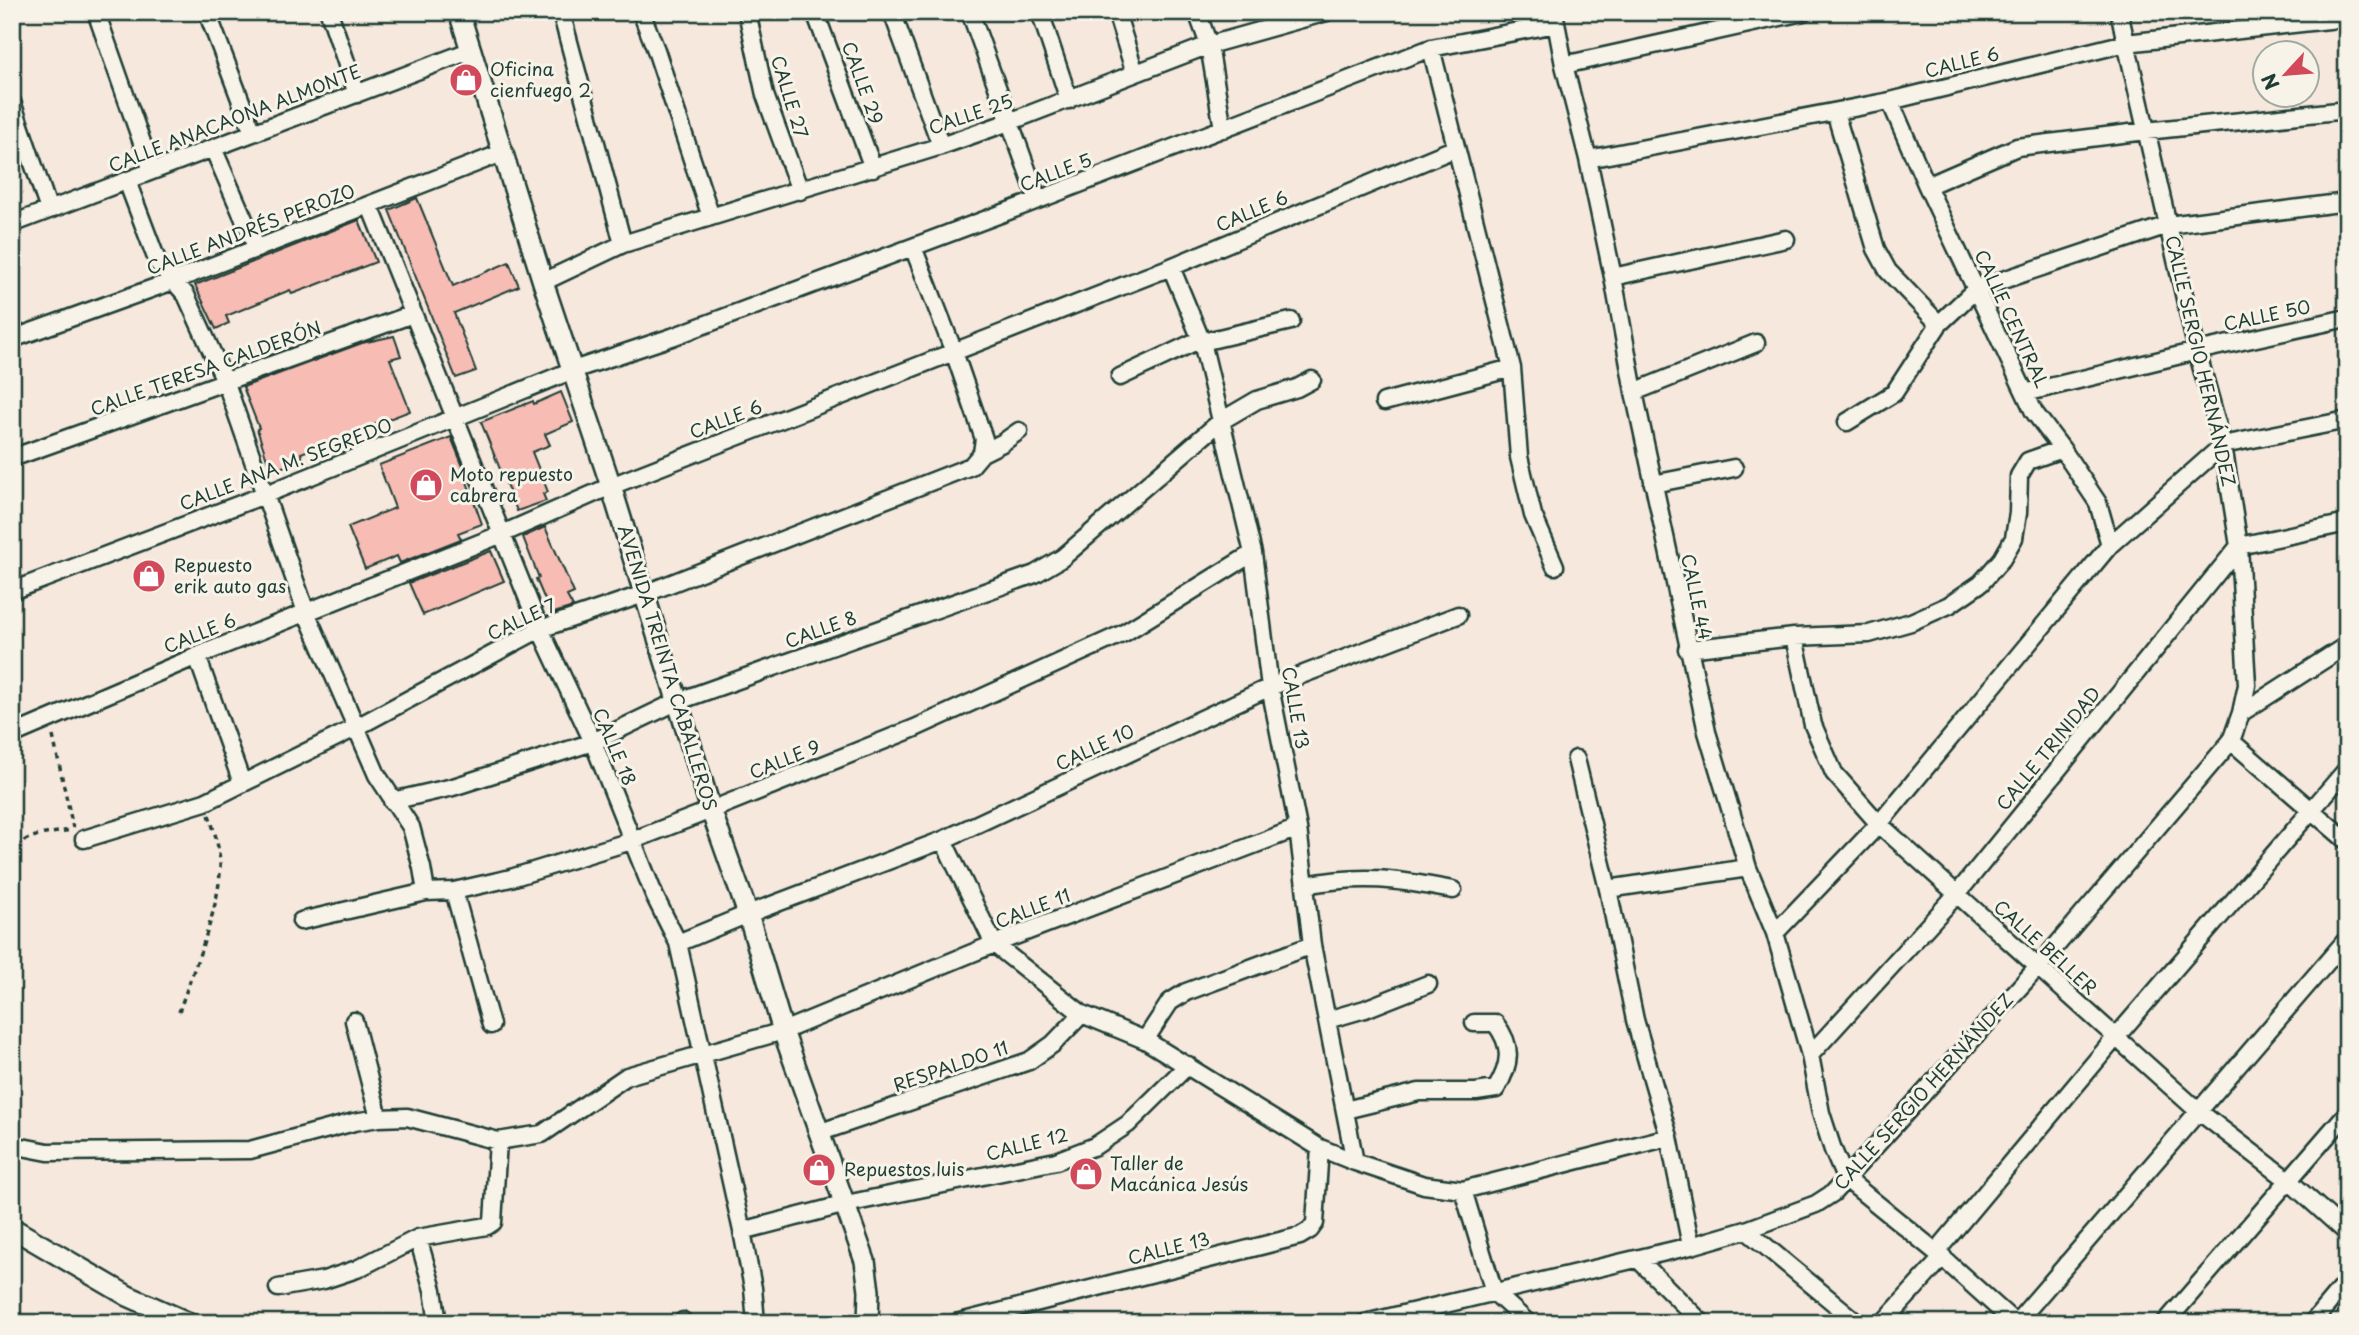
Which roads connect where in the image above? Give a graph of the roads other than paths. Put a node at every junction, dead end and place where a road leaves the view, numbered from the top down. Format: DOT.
graph roads {
  1 [pos="96,12"];
  2 [pos="207,12"];
  3 [pos="329,12"];
  4 [pos="459,12"];
  5 [pos="561,12"];
  6 [pos="641,12"];
  7 [pos="747,12"];
  8 [pos="815,12"];
  9 [pos="892,12"];
  10 [pos="970,12"];
  11 [pos="1041,12"];
  12 [pos="1116,12"];
  13 [pos="1197,12"];
  14 [pos="1327,12"];
  15 [pos="1803,12"];
  16 [pos="2119,12"];
  17 [pos="1555,18"];
  18 [pos="2347,18"];
  19 [pos="1273,20"];
  20 [pos="2126,43"];
  21 [pos="1209,45"];
  22 [pos="1431,48"];
  23 [pos="472,50"];
  24 [pos="1563,65"];
  25 [pos="1135,73"];
  26 [pos="357,94"];
  27 [pos="1069,100"];
  28 [pos="1890,101"];
  29 [pos="12,102"];
  30 [pos="2347,110"];
  31 [pos="1835,112"];
  32 [pos="1009,122"];
  33 [pos="1223,128"];
  34 [pos="2146,131"];
  35 [pos="253,133"];
  36 [pos="941,146"];
  37 [pos="213,148"];
  38 [pos="1456,148"];
  39 [pos="502,153"];
  40 [pos="1588,159"];
  41 [pos="873,168"];
  42 [pos="152,171"];
  43 [pos="127,181"];
  44 [pos="1927,186"];
  45 [pos="800,191"];
  46 [pos="1038,200"];
  47 [pos="2347,202"];
  48 [pos="370,206"];
  49 [pos="49,210"];
  50 [pos="710,217"];
  51 [pos="12,223"];
  52 [pos="2168,225"];
  53 [pos="1786,239"];
  54 [pos="623,244"];
  55 [pos="913,247"];
  56 [pos="257,249"];
  57 [pos="1171,267"];
  58 [pos="1613,277"];
  59 [pos="173,281"];
  60 [pos="543,282"];
  61 [pos="1976,289"];
  62 [pos="413,314"];
  63 [pos="2347,318"];
  64 [pos="1291,321"];
  65 [pos="1939,324"];
  66 [pos="12,339"];
  67 [pos="1202,340"];
  68 [pos="1756,343"];
  69 [pos="2197,351"];
  70 [pos="954,352"];
  71 [pos="1512,368"];
  72 [pos="573,370"];
  73 [pos="1120,377"];
  74 [pos="1312,380"];
  75 [pos="226,383"];
  76 [pos="1634,392"];
  77 [pos="2025,393"];
  78 [pos="1384,402"];
  79 [pos="455,419"];
  80 [pos="2347,420"];
  81 [pos="1221,421"];
  82 [pos="1847,422"];
  83 [pos="1019,430"];
  84 [pos="2223,445"];
  85 [pos="2062,449"];
  86 [pos="982,453"];
  87 [pos="12,458"];
  88 [pos="1734,468"];
  89 [pos="1653,484"];
  90 [pos="611,486"];
  91 [pos="264,495"];
  92 [pos="2347,523"];
  93 [pos="502,534"];
  94 [pos="2110,545"];
  95 [pos="2239,546"];
  96 [pos="1254,553"];
  97 [pos="1555,566"];
  98 [pos="12,591"];
  99 [pos="644,594"];
  100 [pos="306,612"];
  101 [pos="1458,614"];
  102 [pos="540,629"];
  103 [pos="1794,637"];
  104 [pos="2347,645"];
  105 [pos="1687,649"];
  106 [pos="197,656"];
  107 [pos="1270,687"];
  108 [pos="676,702"];
  109 [pos="2241,713"];
  110 [pos="356,727"];
  111 [pos="12,735"];
  112 [pos="2231,741"];
  113 [pos="593,742"];
  114 [pos="1576,759"];
  115 [pos="2347,769"];
  116 [pos="242,783"];
  117 [pos="392,801"];
  118 [pos="711,810"];
  119 [pos="2311,811"];
  120 [pos="1879,824"];
  121 [pos="1298,828"];
  122 [pos="79,834"];
  123 [pos="943,840"];
  124 [pos="631,841"];
  125 [pos="2347,841"];
  126 [pos="1748,868"];
  127 [pos="1305,886"];
  128 [pos="1608,889"];
  129 [pos="1453,890"];
  130 [pos="454,891"];
  131 [pos="426,892"];
  132 [pos="1957,894"];
  133 [pos="748,914"];
  134 [pos="301,921"];
  135 [pos="1774,933"];
  136 [pos="2347,939"];
  137 [pos="678,943"];
  138 [pos="994,944"];
  139 [pos="1312,945"];
  140 [pos="2038,967"];
  141 [pos="1428,984"];
  142 [pos="1082,1014"];
  143 [pos="1327,1020"];
  144 [pos="354,1021"];
  145 [pos="1474,1023"];
  146 [pos="491,1025"];
  147 [pos="783,1031"];
  148 [pos="2116,1037"];
  149 [pos="1145,1040"];
  150 [pos="703,1052"];
  151 [pos="1811,1055"];
  152 [pos="1188,1065"];
  153 [pos="1345,1110"];
  154 [pos="2197,1110"];
  155 [pos="2347,1113"];
  156 [pos="379,1118"];
  157 [pos="818,1133"];
  158 [pos="1669,1137"];
  159 [pos="498,1140"];
  160 [pos="12,1145"];
  161 [pos="1320,1148"];
  162 [pos="1355,1162"];
  163 [pos="1845,1178"];
  164 [pos="2288,1180"];
  165 [pos="1463,1190"];
  166 [pos="846,1204"];
  167 [pos="12,1228"];
  168 [pos="1746,1230"];
  169 [pos="742,1231"];
  170 [pos="2347,1233"];
  171 [pos="418,1238"];
  172 [pos="1691,1246"];
  173 [pos="1939,1255"];
  174 [pos="1637,1259"];
  175 [pos="2347,1281"];
  176 [pos="278,1289"];
  177 [pos="1494,1292"];
  178 [pos="181,1321"];
  179 [pos="438,1323"];
  180 [pos="756,1323"];
  181 [pos="868,1323"];
  182 [pos="956,1323"];
  183 [pos="1366,1323"];
  184 [pos="1528,1323"];
  185 [pos="1702,1323"];
  186 [pos="1858,1323"];
  187 [pos="1884,1323"];
  188 [pos="2015,1323"];
  189 [pos="2165,1323"];
  190 [pos="2312,1323"];
  1 -- 42 [label="street"];
  2 -- 35 [label="street"];
  3 -- 26 [label="street"];
  4 -- 23 [label="street, AVENIDA TREINTA CABALLEROS"];
  5 -- 54 [label="street"];
  6 -- 50 [label="street"];
  7 -- 45 [label="street, CALLE 27"];
  8 -- 41 [label="street, CALLE 29"];
  9 -- 36 [label="street"];
  10 -- 32 [label="street"];
  11 -- 27 [label="street"];
  12 -- 25 [label="street"];
  13 -- 21 [label="street"];
  14 -- 19 [label="street, CALLE 25"];
  15 -- 24 [label="street"];
  16 -- 20 [label="street, CALLE SERGIO HERNÁNDEZ"];
  17 -- 22 [label="street, CALLE 5"];
  17 -- 24 [label="street, CALLE 44"];
  18 -- 20 [label="street, CALLE 6"];
  19 -- 21 [label="street, CALLE 25"];
  20 -- 28 [label="street, CALLE 6"];
  20 -- 34 [label="street, CALLE SERGIO HERNÁNDEZ"];
  21 -- 25 [label="street, CALLE 25"];
  21 -- 33 [label="street"];
  22 -- 33 [label="street, CALLE 5"];
  22 -- 38 [label="street"];
  23 -- 26 [label="street, CALLE ANACAONA ALMONTE"];
  23 -- 39 [label="street, AVENIDA TREINTA CABALLEROS"];
  24 -- 40 [label="street, CALLE 44"];
  25 -- 27 [label="street, CALLE 25"];
  26 -- 35 [label="street, CALLE ANACAONA ALMONTE"];
  27 -- 32 [label="street, CALLE 25"];
  28 -- 31 [label="street, CALLE 6"];
  28 -- 44 [label="street, CALLE CENTRAL"];
  29 -- 49 [label="street"];
  30 -- 34 [label="street"];
  31 -- 40 [label="street, CALLE 6"];
  31 -- 65 [label="street"];
  32 -- 36 [label="street, CALLE 25"];
  32 -- 46 [label="street"];
  33 -- 46 [label="street, CALLE 5"];
  34 -- 44 [label="street"];
  34 -- 52 [label="street, CALLE SERGIO HERNÁNDEZ"];
  35 -- 37 [label="street, CALLE ANACAONA ALMONTE"];
  36 -- 41 [label="street, CALLE 25"];
  37 -- 42 [label="street, CALLE ANACAONA ALMONTE"];
  37 -- 56 [label="street"];
  38 -- 57 [label="street, CALLE 6"];
  38 -- 71 [label="street"];
  39 -- 48 [label="street, CALLE ANDRÉS PEROZO"];
  39 -- 60 [label="street, AVENIDA TREINTA CABALLEROS"];
  40 -- 58 [label="street, CALLE 44"];
  41 -- 45 [label="street, CALLE 25"];
  42 -- 43 [label="street, CALLE ANACAONA ALMONTE"];
  43 -- 49 [label="street, CALLE ANACAONA ALMONTE"];
  43 -- 59 [label="street"];
  44 -- 61 [label="street, CALLE CENTRAL"];
  45 -- 50 [label="street, CALLE 25"];
  46 -- 55 [label="street, CALLE 5"];
  47 -- 52 [label="street"];
  48 -- 56 [label="street, CALLE ANDRÉS PEROZO"];
  48 -- 62 [label="street, CALLE 18"];
  49 -- 51 [label="street, CALLE ANACAONA ALMONTE"];
  50 -- 54 [label="street, CALLE 25"];
  52 -- 61 [label="street"];
  52 -- 69 [label="street, CALLE SERGIO HERNÁNDEZ"];
  53 -- 58 [label="street"];
  54 -- 60 [label="street, CALLE 25"];
  55 -- 70 [label="street"];
  55 -- 72 [label="street, CALLE 5"];
  56 -- 59 [label="street, CALLE ANDRÉS PEROZO"];
  57 -- 67 [label="street, CALLE 13"];
  57 -- 70 [label="street, CALLE 6"];
  58 -- 76 [label="street, CALLE 44"];
  59 -- 66 [label="street, CALLE ANDRÉS PEROZO"];
  59 -- 75 [label="street"];
  60 -- 72 [label="street, AVENIDA TREINTA CABALLEROS"];
  61 -- 65 [label="street"];
  61 -- 77 [label="street, CALLE CENTRAL"];
  62 -- 75 [label="street, CALLE TERESA CALDERÓN"];
  62 -- 79 [label="street, CALLE 18"];
  63 -- 69 [label="street, CALLE 50"];
  64 -- 67 [label="street"];
  65 -- 82 [label="street"];
  67 -- 73 [label="street"];
  67 -- 81 [label="street, CALLE 13"];
  68 -- 76 [label="street"];
  69 -- 77 [label="street, CALLE 50"];
  69 -- 84 [label="street, CALLE SERGIO HERNÁNDEZ"];
  70 -- 86 [label="street"];
  70 -- 90 [label="street, CALLE 6"];
  71 -- 78 [label="street"];
  71 -- 97 [label="street"];
  72 -- 79 [label="street, CALLE ANA M. SEGREDO"];
  72 -- 90 [label="street, AVENIDA TREINTA CABALLEROS"];
  74 -- 81 [label="street, CALLE 8"];
  75 -- 87 [label="street, CALLE TERESA CALDERÓN"];
  75 -- 91 [label="street"];
  76 -- 89 [label="street, CALLE 44"];
  77 -- 85 [label="street, CALLE CENTRAL"];
  79 -- 91 [label="street, CALLE ANA M. SEGREDO"];
  79 -- 93 [label="street, CALLE 18"];
  80 -- 84 [label="street"];
  81 -- 96 [label="street, CALLE 13"];
  81 -- 108 [label="street, CALLE 8"];
  83 -- 86 [label="street, CALLE 7"];
  84 -- 94 [label="street"];
  84 -- 95 [label="street, CALLE SERGIO HERNÁNDEZ"];
  85 -- 94 [label="street, CALLE CENTRAL"];
  85 -- 103 [label="street"];
  86 -- 99 [label="street, CALLE 7"];
  88 -- 89 [label="street"];
  89 -- 105 [label="street, CALLE 44"];
  90 -- 93 [label="street, CALLE 6"];
  90 -- 99 [label="street, AVENIDA TREINTA CABALLEROS"];
  91 -- 98 [label="street, CALLE ANA M. SEGREDO"];
  91 -- 100 [label="street"];
  92 -- 95 [label="street"];
  93 -- 100 [label="street, CALLE 6"];
  93 -- 102 [label="street, CALLE 18"];
  94 -- 120 [label="street"];
  95 -- 109 [label="street, CALLE SERGIO HERNÁNDEZ"];
  95 -- 132 [label="street, CALLE TRINIDAD"];
  96 -- 107 [label="street, CALLE 13"];
  96 -- 118 [label="street, CALLE 9"];
  99 -- 102 [label="street, CALLE 7"];
  99 -- 108 [label="street, AVENIDA TREINTA CABALLEROS"];
  100 -- 106 [label="street, CALLE 6"];
  100 -- 110 [label="street"];
  101 -- 107 [label="street, CALLE 10"];
  102 -- 110 [label="street, CALLE 7"];
  102 -- 113 [label="street, CALLE 18"];
  103 -- 105 [label="street"];
  103 -- 120 [label="street, CALLE BELLER"];
  104 -- 109 [label="street"];
  105 -- 126 [label="street, CALLE 44"];
  106 -- 111 [label="street, CALLE 6"];
  106 -- 116 [label="street"];
  107 -- 121 [label="street, CALLE 13"];
  107 -- 123 [label="street, CALLE 10"];
  108 -- 113 [label="street, CALLE 8"];
  108 -- 118 [label="street, AVENIDA TREINTA CABALLEROS"];
  109 -- 112 [label="street, CALLE SERGIO HERNÁNDEZ"];
  110 -- 116 [label="street, CALLE 7"];
  110 -- 117 [label="street"];
  112 -- 119 [label="street"];
  112 -- 140 [label="street, CALLE SERGIO HERNÁNDEZ"];
  113 -- 117 [label="street, CALLE 8"];
  113 -- 124 [label="street, CALLE 18"];
  114 -- 128 [label="street"];
  115 -- 119 [label="street"];
  116 -- 122 [label="street, CALLE 7"];
  117 -- 131 [label="street"];
  118 -- 124 [label="street, CALLE 9"];
  118 -- 133 [label="street, AVENIDA TREINTA CABALLEROS"];
  119 -- 125 [label="street"];
  119 -- 148 [label="street"];
  120 -- 132 [label="street, CALLE BELLER"];
  120 -- 135 [label="street"];
  121 -- 127 [label="street, CALLE 13"];
  121 -- 138 [label="street, CALLE 11"];
  123 -- 133 [label="street, CALLE 10"];
  123 -- 138 [label="street"];
  124 -- 130 [label="street, CALLE 9"];
  124 -- 137 [label="street, CALLE 18"];
  126 -- 128 [label="street"];
  126 -- 135 [label="street, CALLE 44"];
  127 -- 129 [label="street"];
  127 -- 139 [label="street, CALLE 13"];
  128 -- 158 [label="street"];
  130 -- 131 [label="street, CALLE 9"];
  130 -- 146 [label="street"];
  131 -- 134 [label="street, CALLE 9"];
  132 -- 140 [label="street, CALLE BELLER"];
  132 -- 151 [label="street, CALLE TRINIDAD"];
  133 -- 137 [label="street, CALLE 10"];
  133 -- 147 [label="street, AVENIDA TREINTA CABALLEROS"];
  135 -- 151 [label="street, CALLE 44"];
  136 -- 154 [label="street"];
  137 -- 150 [label="street, CALLE 18"];
  138 -- 142 [label="street"];
  138 -- 147 [label="street, CALLE 11"];
  139 -- 143 [label="street, CALLE 13"];
  139 -- 149 [label="street"];
  140 -- 148 [label="street, CALLE BELLER"];
  140 -- 163 [label="street, CALLE SERGIO HERNÁNDEZ"];
  141 -- 143 [label="street"];
  142 -- 149 [label="street"];
  142 -- 157 [label="street, RESPALDO 11"];
  143 -- 153 [label="street, CALLE 13"];
  144 -- 156 [label="street"];
  145 -- 153 [label="street"];
  147 -- 150 [label="street, CALLE 11"];
  147 -- 157 [label="street, AVENIDA TREINTA CABALLEROS"];
  148 -- 154 [label="street, CALLE BELLER"];
  148 -- 173 [label="street"];
  149 -- 152 [label="street"];
  150 -- 159 [label="street, CALLE 11"];
  150 -- 169 [label="street, CALLE 18"];
  151 -- 163 [label="street, CALLE 44"];
  152 -- 161 [label="street"];
  152 -- 166 [label="street, CALLE 12"];
  153 -- 162 [label="street, CALLE 13"];
  154 -- 164 [label="street, CALLE BELLER"];
  154 -- 188 [label="street"];
  155 -- 164 [label="street"];
  156 -- 159 [label="street"];
  156 -- 160 [label="street"];
  157 -- 166 [label="street, AVENIDA TREINTA CABALLEROS"];
  158 -- 165 [label="street"];
  158 -- 172 [label="street"];
  159 -- 171 [label="street"];
  161 -- 162 [label="street"];
  161 -- 182 [label="street, CALLE 13"];
  162 -- 165 [label="street"];
  163 -- 168 [label="street, CALLE SERGIO HERNÁNDEZ"];
  163 -- 173 [label="street"];
  164 -- 170 [label="street, CALLE BELLER"];
  164 -- 189 [label="street"];
  165 -- 177 [label="street"];
  166 -- 169 [label="street, CALLE 12"];
  166 -- 181 [label="street, AVENIDA TREINTA CABALLEROS"];
  167 -- 178 [label="street"];
  168 -- 172 [label="street, CALLE SERGIO HERNÁNDEZ"];
  168 -- 186 [label="street"];
  169 -- 180 [label="street, CALLE 18"];
  171 -- 176 [label="street"];
  171 -- 179 [label="street"];
  172 -- 174 [label="street, CALLE SERGIO HERNÁNDEZ"];
  173 -- 187 [label="street"];
  173 -- 188 [label="street"];
  174 -- 177 [label="street, CALLE SERGIO HERNÁNDEZ"];
  174 -- 185 [label="street"];
  175 -- 190 [label="street"];
  177 -- 183 [label="street, CALLE SERGIO HERNÁNDEZ"];
  177 -- 184 [label="street"];
}
